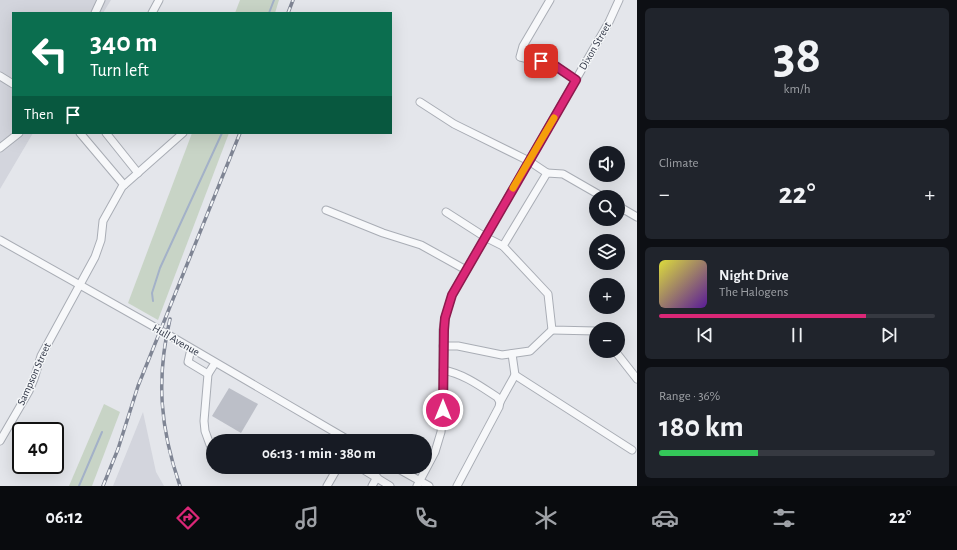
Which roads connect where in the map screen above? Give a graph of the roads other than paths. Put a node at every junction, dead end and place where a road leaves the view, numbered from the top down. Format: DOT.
graph roads {
  1 [pos="101,0"];
  2 [pos="159,0"];
  3 [pos="550,0"];
  4 [pos="619,0"];
  5 [pos="95,12"];
  6 [pos="153,12"];
  7 [pos="0,76"];
  8 [pos="576,80"];
  9 [pos="12,83"];
  10 [pos="420,102"];
  11 [pos="18,134"];
  12 [pos="81,134"];
  13 [pos="107,134"];
  14 [pos="182,134"];
  15 [pos="0,148"];
  16 [pos="529,161"];
  17 [pos="138,173"];
  18 [pos="547,173"];
  19 [pos="124,185"];
  20 [pos="591,190"];
  21 [pos="326,210"];
  22 [pos="625,210"];
  23 [pos="446,212"];
  24 [pos="637,217"];
  25 [pos="485,237"];
  26 [pos="0,240"];
  27 [pos="503,246"];
  28 [pos="466,270"];
  29 [pos="80,286"];
  30 [pos="552,330"];
  31 [pos="589,331"];
  32 [pos="443,346"];
  33 [pos="191,348"];
  34 [pos="512,354"];
  35 [pos="620,358"];
  36 [pos="215,363"];
  37 [pos="443,370"];
  38 [pos="208,374"];
  39 [pos="515,375"];
  40 [pos="637,379"];
  41 [pos="500,402"];
  42 [pos="206,434"];
  43 [pos="338,434"];
  44 [pos="0,441"];
  45 [pos="632,450"];
  46 [pos="334,474"];
  47 [pos="372,474"];
  48 [pos="405,474"];
  49 [pos="377,477"];
  50 [pos="418,483"];
  51 [pos="327,486"];
  52 [pos="372,486"];
  53 [pos="390,486"];
  54 [pos="428,486"];
  55 [pos="457,486"];
  1 -- 5 [label="street"];
  2 -- 6 [label="street"];
  3 -- 8 [label="street"];
  4 -- 8 [label="street, Dixon Street"];
  7 -- 9 [label="street"];
  8 -- 16 [label="street, Dixon Street"];
  10 -- 16 [label="street"];
  11 -- 15 [label="street"];
  12 -- 19 [label="street"];
  13 -- 17 [label="street"];
  14 -- 17 [label="street, Sampson Street"];
  16 -- 18 [label="street"];
  16 -- 25 [label="street, Dixon Street"];
  17 -- 19 [label="street, Sampson Street"];
  18 -- 20 [label="street"];
  18 -- 27 [label="street"];
  19 -- 29 [label="street, Sampson Street"];
  21 -- 28 [label="street"];
  22 -- 24 [label="street"];
  23 -- 25 [label="street"];
  25 -- 27 [label="street"];
  25 -- 28 [label="street, Dixon Street"];
  26 -- 29 [label="street, Hull Avenue"];
  27 -- 30 [label="street"];
  28 -- 32 [label="street, Dixon Street"];
  29 -- 33 [label="street, Hull Avenue"];
  29 -- 44 [label="street, Sampson Street"];
  30 -- 31 [label="street"];
  30 -- 34 [label="street"];
  32 -- 34 [label="street"];
  32 -- 37 [label="street, Dixon Street"];
  33 -- 36 [label="street, Hull Avenue"];
  33 -- 38 [label="street"];
  34 -- 39 [label="street"];
  35 -- 40 [label="street"];
  36 -- 38 [label="street"];
  36 -- 43 [label="street, Hull Avenue"];
  37 -- 41 [label="street"];
  37 -- 50 [label="street, Dixon Street"];
  38 -- 42 [label="street"];
  39 -- 41 [label="street"];
  39 -- 45 [label="street"];
  41 -- 55 [label="street"];
  46 -- 51 [label="street"];
  47 -- 49 [label="street"];
  48 -- 50 [label="street"];
  49 -- 52 [label="street"];
  49 -- 53 [label="street"];
  50 -- 54 [label="street"];
}
